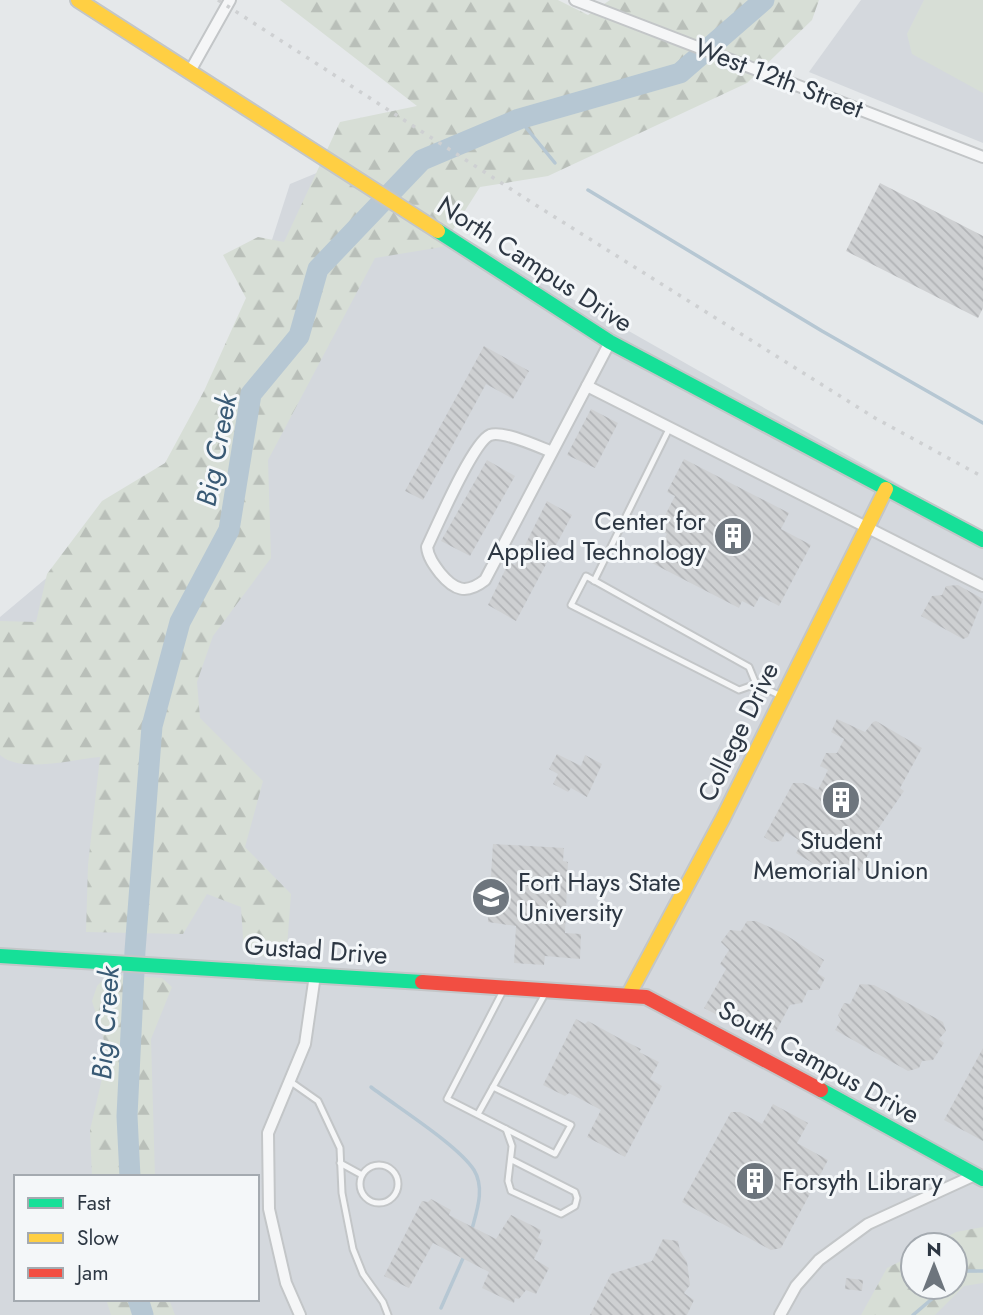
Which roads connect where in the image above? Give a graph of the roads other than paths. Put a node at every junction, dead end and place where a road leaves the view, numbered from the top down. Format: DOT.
graph roads {
  1 [pos="78,0"];
  2 [pos="230,0"];
  3 [pos="575,0"];
  4 [pos="590,2"];
  5 [pos="189,73"];
  6 [pos="983,157"];
  7 [pos="610,342"];
  8 [pos="587,386"];
  9 [pos="670,427"];
  10 [pos="552,452"];
  11 [pos="886,489"];
  12 [pos="867,526"];
  13 [pos="983,540"];
  14 [pos="594,581"];
  15 [pos="983,586"];
  16 [pos="755,684"];
  17 [pos="783,697"];
  18 [pos="0,956"];
  19 [pos="315,975"];
  20 [pos="505,987"];
  21 [pos="548,989"];
  22 [pos="629,994"];
  23 [pos="290,1081"];
  24 [pos="493,1087"];
  25 [pos="478,1114"];
  26 [pos="506,1129"];
  27 [pos="512,1160"];
  28 [pos="340,1163"];
  29 [pos="362,1175"];
  30 [pos="979,1177"];
  31 [pos="300,1315"];
  32 [pos="388,1315"];
  33 [pos="780,1315"];
  1 -- 5 [label="street, North Campus Drive"];
  2 -- 5 [label="street"];
  3 -- 4 [label="street, West 12th Street"];
  4 -- 6 [label="street, West 12th Street"];
  5 -- 7 [label="street, North Campus Drive"];
  7 -- 8 [label="street"];
  7 -- 11 [label="street, North Campus Drive"];
  8 -- 9 [label="street"];
  8 -- 10 [label="street"];
  9 -- 12 [label="street"];
  9 -- 14 [label="lane"];
  10 -- 10 [label="street"];
  11 -- 12 [label="street, College Drive"];
  11 -- 13 [label="street, North Campus Drive"];
  12 -- 15 [label="street"];
  12 -- 17 [label="street, College Drive"];
  14 -- 16 [label="lane"];
  14 -- 16 [label="lane"];
  16 -- 17 [label="lane"];
  17 -- 22 [label="street, College Drive"];
  18 -- 19 [label="street, Gustad Drive"];
  19 -- 20 [label="street, Gustad Drive"];
  19 -- 23 [label="street"];
  20 -- 21 [label="street, Gustad Drive"];
  20 -- 25 [label="lane"];
  21 -- 22 [label="street, Gustad Drive"];
  21 -- 24 [label="lane"];
  22 -- 30 [label="street, South Campus Drive"];
  23 -- 28 [label="lane"];
  23 -- 31 [label="street"];
  24 -- 25 [label="lane"];
  24 -- 26 [label="lane"];
  25 -- 26 [label="lane"];
  26 -- 27 [label="lane"];
  27 -- 27 [label="lane"];
  28 -- 29 [label="lane"];
  28 -- 32 [label="lane"];
  29 -- 29 [label="lane"];
  30 -- 33 [label="street"];
}
